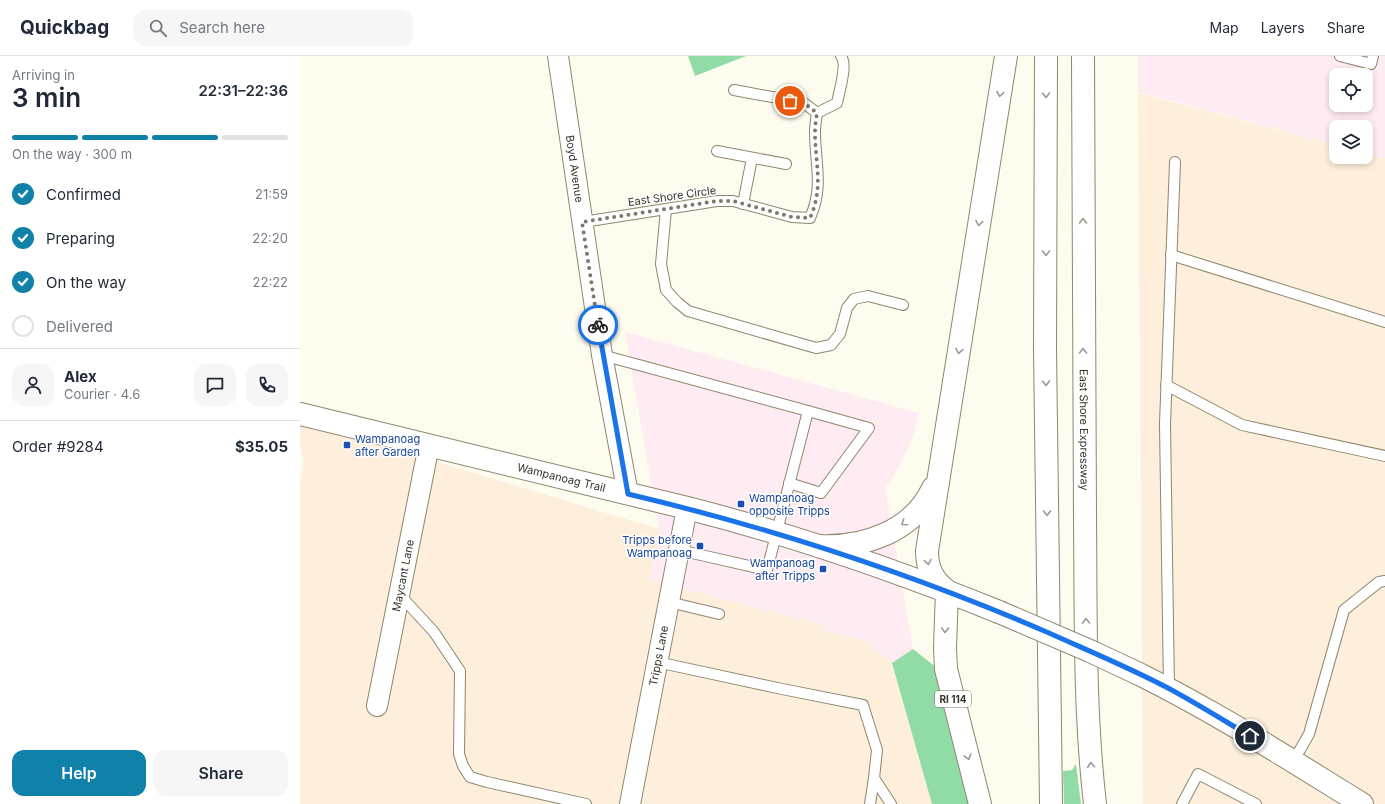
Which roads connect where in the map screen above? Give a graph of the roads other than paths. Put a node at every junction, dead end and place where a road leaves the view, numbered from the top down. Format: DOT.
graph roads {
  1 [pos="558,56"];
  2 [pos="841,56"];
  3 [pos="1006,56"];
  4 [pos="1046,56"];
  5 [pos="1083,56"];
  6 [pos="1340,56"];
  7 [pos="1373,56"];
  8 [pos="734,90"];
  9 [pos="817,113"];
  10 [pos="717,152"];
  11 [pos="752,158"];
  12 [pos="1175,162"];
  13 [pos="786,164"];
  14 [pos="743,204"];
  15 [pos="666,209"];
  16 [pos="582,222"];
  17 [pos="1171,255"];
  18 [pos="903,305"];
  19 [pos="1385,322"];
  20 [pos="602,355"];
  21 [pos="1166,385"];
  22 [pos="808,410"];
  23 [pos="300,414"];
  24 [pos="429,446"];
  25 [pos="1385,456"];
  26 [pos="940,468"];
  27 [pos="790,483"];
  28 [pos="628,494"];
  29 [pos="687,508"];
  30 [pos="777,533"];
  31 [pos="819,546"];
  32 [pos="679,550"];
  33 [pos="1385,581"];
  34 [pos="947,591"];
  35 [pos="399,594"];
  36 [pos="669,602"];
  37 [pos="719,614"];
  38 [pos="657,662"];
  39 [pos="1168,689"];
  40 [pos="377,706"];
  41 [pos="1294,762"];
  42 [pos="874,778"];
  43 [pos="586,804"];
  44 [pos="630,804"];
  45 [pos="870,804"];
  46 [pos="891,804"];
  47 [pos="980,804"];
  48 [pos="1051,804"];
  49 [pos="1095,804"];
  50 [pos="1182,804"];
  51 [pos="1256,804"];
  52 [pos="1362,804"];
  1 -- 16 [label="street, Boyd Avenue"];
  2 -- 9 [label="lane"];
  3 -- 26 [label="main road, one-way"];
  4 -- 48 [label="main road, one-way"];
  49 -- 5 [label="main road, East Shore Expressway, one-way"];
  6 -- 7 [label="lane"];
  8 -- 9 [label="lane"];
  9 -- 14 [label="lane, East Shore Circle"];
  10 -- 11 [label="lane"];
  11 -- 13 [label="lane"];
  11 -- 14 [label="lane"];
  12 -- 17 [label="lane"];
  14 -- 15 [label="lane, East Shore Circle"];
  15 -- 16 [label="lane, East Shore Circle"];
  15 -- 18 [label="lane"];
  16 -- 20 [label="street, Boyd Avenue"];
  17 -- 19 [label="lane"];
  17 -- 21 [label="lane"];
  20 -- 22 [label="lane"];
  20 -- 28 [label="street, Boyd Avenue"];
  21 -- 25 [label="lane"];
  21 -- 39 [label="lane"];
  22 -- 27 [label="lane"];
  22 -- 27 [label="lane"];
  23 -- 24 [label="main road, Wampanoag Trail"];
  24 -- 28 [label="main road, Wampanoag Trail"];
  24 -- 35 [label="street, Maycant Lane"];
  26 -- 31 [label="main road, one-way"];
  26 -- 34 [label="main road, one-way"];
  27 -- 30 [label="lane"];
  28 -- 29 [label="main road, Wampanoag Trail"];
  29 -- 30 [label="main road, Wampanoag Trail"];
  29 -- 32 [label="street, Tripps Lane"];
  30 -- 31 [label="main road, Wampanoag Trail"];
  30 -- 32 [label="lane"];
  31 -- 34 [label="main road, Wampanoag Trail"];
  32 -- 36 [label="street, Tripps Lane"];
  33 -- 41 [label="lane"];
  34 -- 39 [label="main road, Wampanoag Trail, bridge"];
  34 -- 47 [label="main road, RI 114, one-way"];
  35 -- 40 [label="street, Maycant Lane"];
  35 -- 43 [label="lane"];
  36 -- 37 [label="lane"];
  36 -- 38 [label="street, Tripps Lane"];
  38 -- 42 [label="lane"];
  38 -- 44 [label="street, Tripps Lane"];
  39 -- 41 [label="main road, Wampanoag Trail"];
  41 -- 52 [label="main road, Wampanoag Trail"];
  42 -- 45 [label="lane"];
  42 -- 46 [label="lane"];
  50 -- 51 [label="lane"];
}
